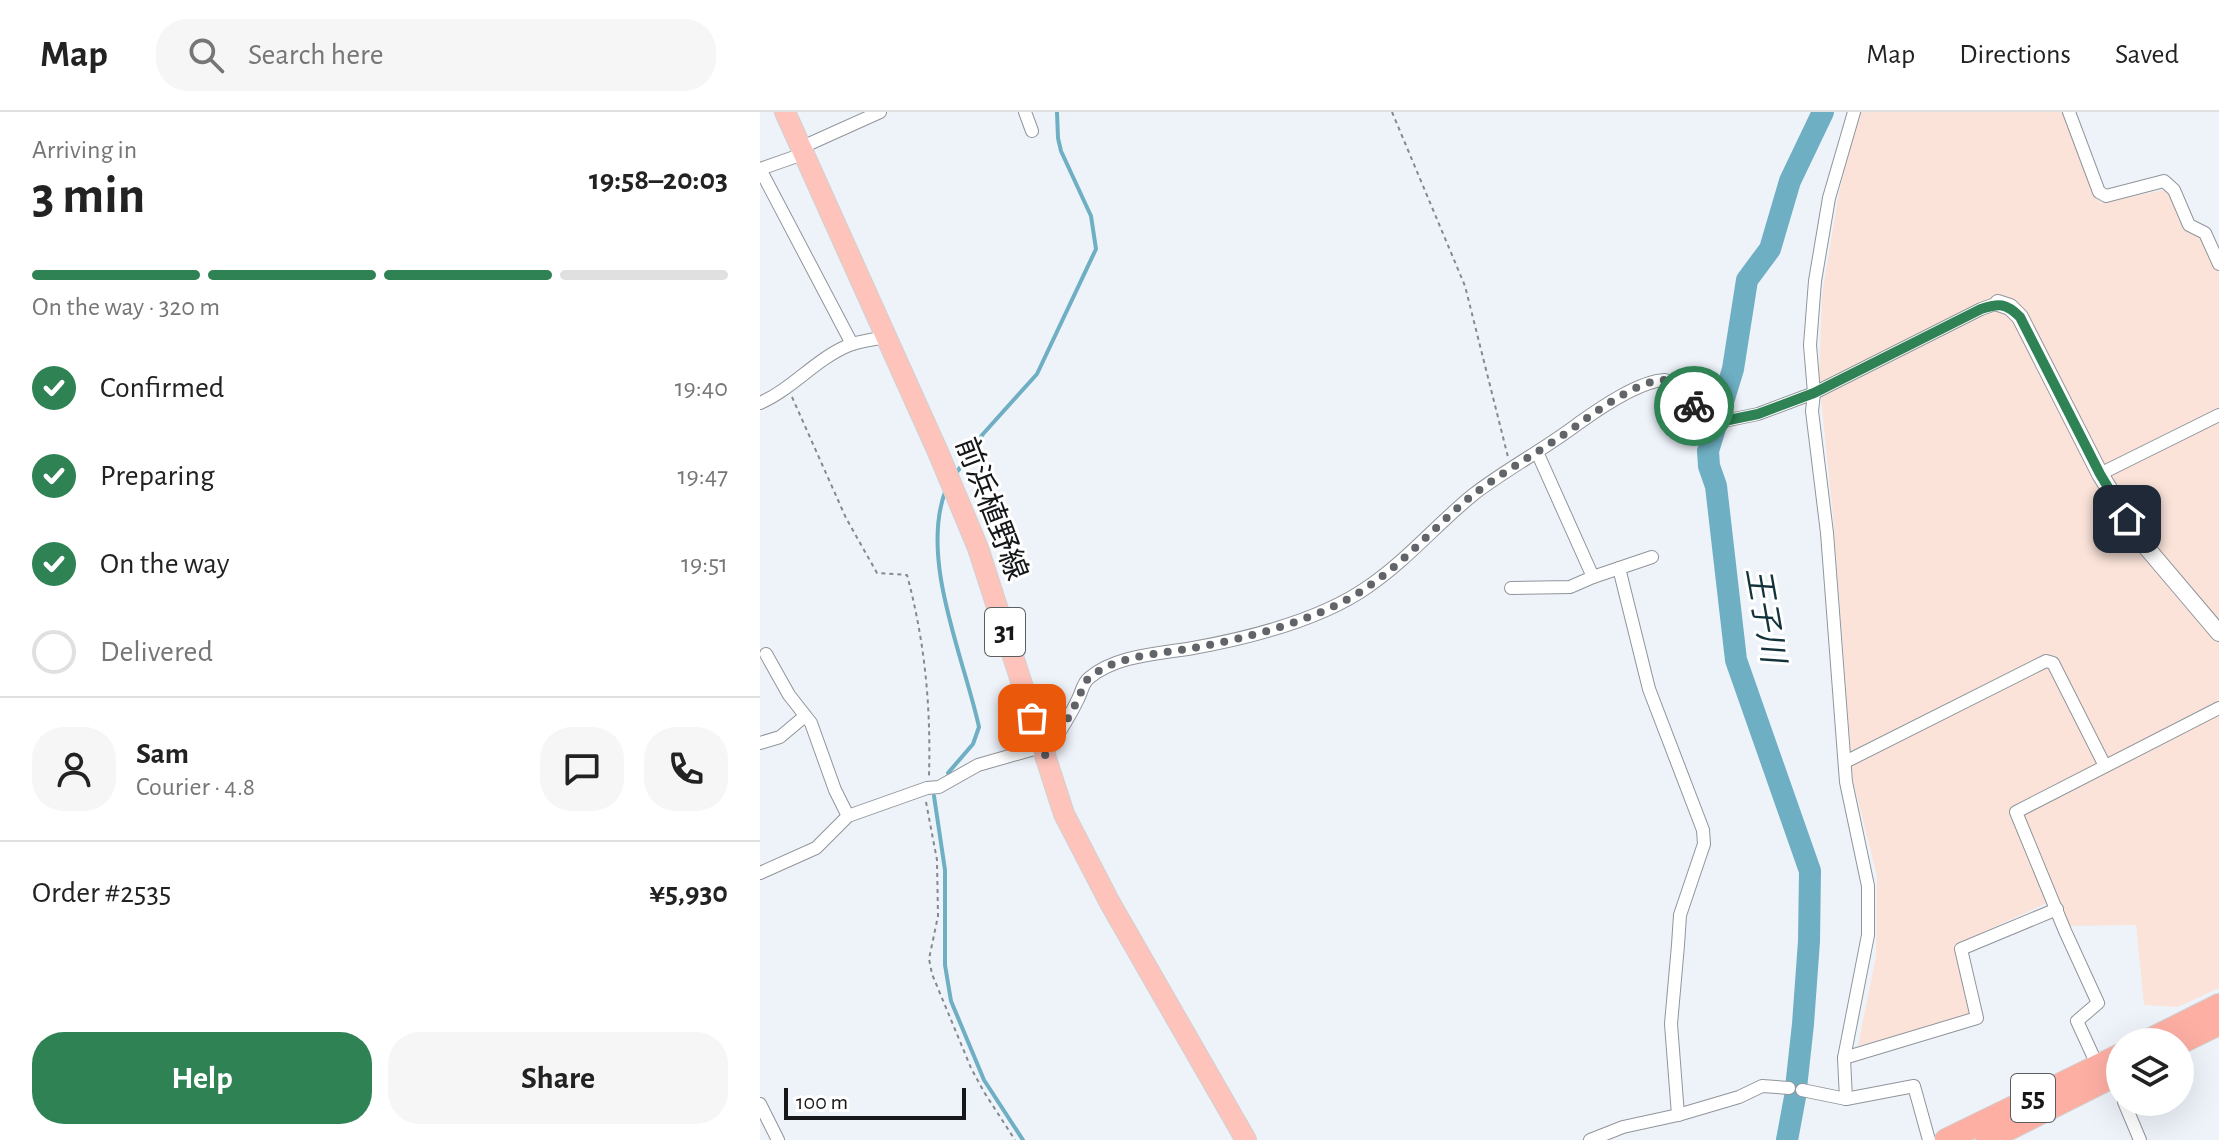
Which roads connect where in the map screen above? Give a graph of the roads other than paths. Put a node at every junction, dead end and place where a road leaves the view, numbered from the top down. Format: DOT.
graph roads {
  1 [pos="785,112"];
  2 [pos="880,112"];
  3 [pos="1025,112"];
  4 [pos="1854,112"];
  5 [pos="2069,112"];
  6 [pos="1032,131"];
  7 [pos="802,151"];
  8 [pos="760,169"];
  9 [pos="2219,264"];
  10 [pos="1998,303"];
  11 [pos="885,337"];
  12 [pos="852,344"];
  13 [pos="1814,393"];
  14 [pos="760,403"];
  15 [pos="2219,415"];
  16 [pos="1537,452"];
  17 [pos="2100,474"];
  18 [pos="1652,557"];
  19 [pos="1619,568"];
  20 [pos="1593,577"];
  21 [pos="1511,588"];
  22 [pos="2219,633"];
  23 [pos="766,654"];
  24 [pos="2219,708"];
  25 [pos="805,716"];
  26 [pos="760,743"];
  27 [pos="1042,752"];
  28 [pos="1845,762"];
  29 [pos="2105,766"];
  30 [pos="848,816"];
  31 [pos="760,873"];
  32 [pos="2057,909"];
  33 [pos="2219,1005"];
  34 [pos="2219,1024"];
  35 [pos="2172,1028"];
  36 [pos="2194,1036"];
  37 [pos="1844,1058"];
  38 [pos="2106,1066"];
  39 [pos="2106,1076"];
  40 [pos="2106,1077"];
  41 [pos="1846,1099"];
  42 [pos="760,1104"];
  43 [pos="1678,1115"];
  44 [pos="2130,1116"];
  45 [pos="778,1140"];
  46 [pos="1246,1140"];
  47 [pos="1590,1140"];
  48 [pos="1929,1140"];
  49 [pos="1946,1140"];
  50 [pos="1987,1140"];
  51 [pos="2140,1140"];
  1 -- 7 [label="main road, 前浜植野線 / 31"];
  2 -- 7 [label="street"];
  3 -- 6 [label="street"];
  4 -- 13 [label="street"];
  5 -- 9 [label="street"];
  7 -- 8 [label="street"];
  7 -- 11 [label="main road, 前浜植野線 / 31"];
  8 -- 12 [label="street"];
  10 -- 13 [label="street"];
  10 -- 17 [label="street"];
  11 -- 12 [label="street"];
  11 -- 27 [label="main road, 前浜植野線 / 31"];
  12 -- 14 [label="street"];
  13 -- 16 [label="street"];
  13 -- 28 [label="street"];
  15 -- 17 [label="street"];
  16 -- 20 [label="street"];
  16 -- 27 [label="street"];
  17 -- 22 [label="street"];
  18 -- 19 [label="street"];
  19 -- 20 [label="street"];
  19 -- 43 [label="street"];
  20 -- 21 [label="street"];
  23 -- 25 [label="street"];
  24 -- 29 [label="street"];
  25 -- 26 [label="street"];
  25 -- 30 [label="street"];
  27 -- 30 [label="street"];
  27 -- 46 [label="main road, 前浜植野線 / 31"];
  28 -- 29 [label="street"];
  28 -- 37 [label="street"];
  29 -- 32 [label="street"];
  30 -- 31 [label="street"];
  32 -- 37 [label="street"];
  32 -- 38 [label="street"];
  33 -- 35 [label="highway"];
  34 -- 36 [label="highway"];
  37 -- 41 [label="street"];
  39 -- 49 [label="highway, 55"];
  40 -- 50 [label="highway, 55"];
  41 -- 43 [label="street"];
  41 -- 48 [label="street"];
  42 -- 45 [label="street"];
  43 -- 47 [label="street"];
  44 -- 51 [label="street"];
}
